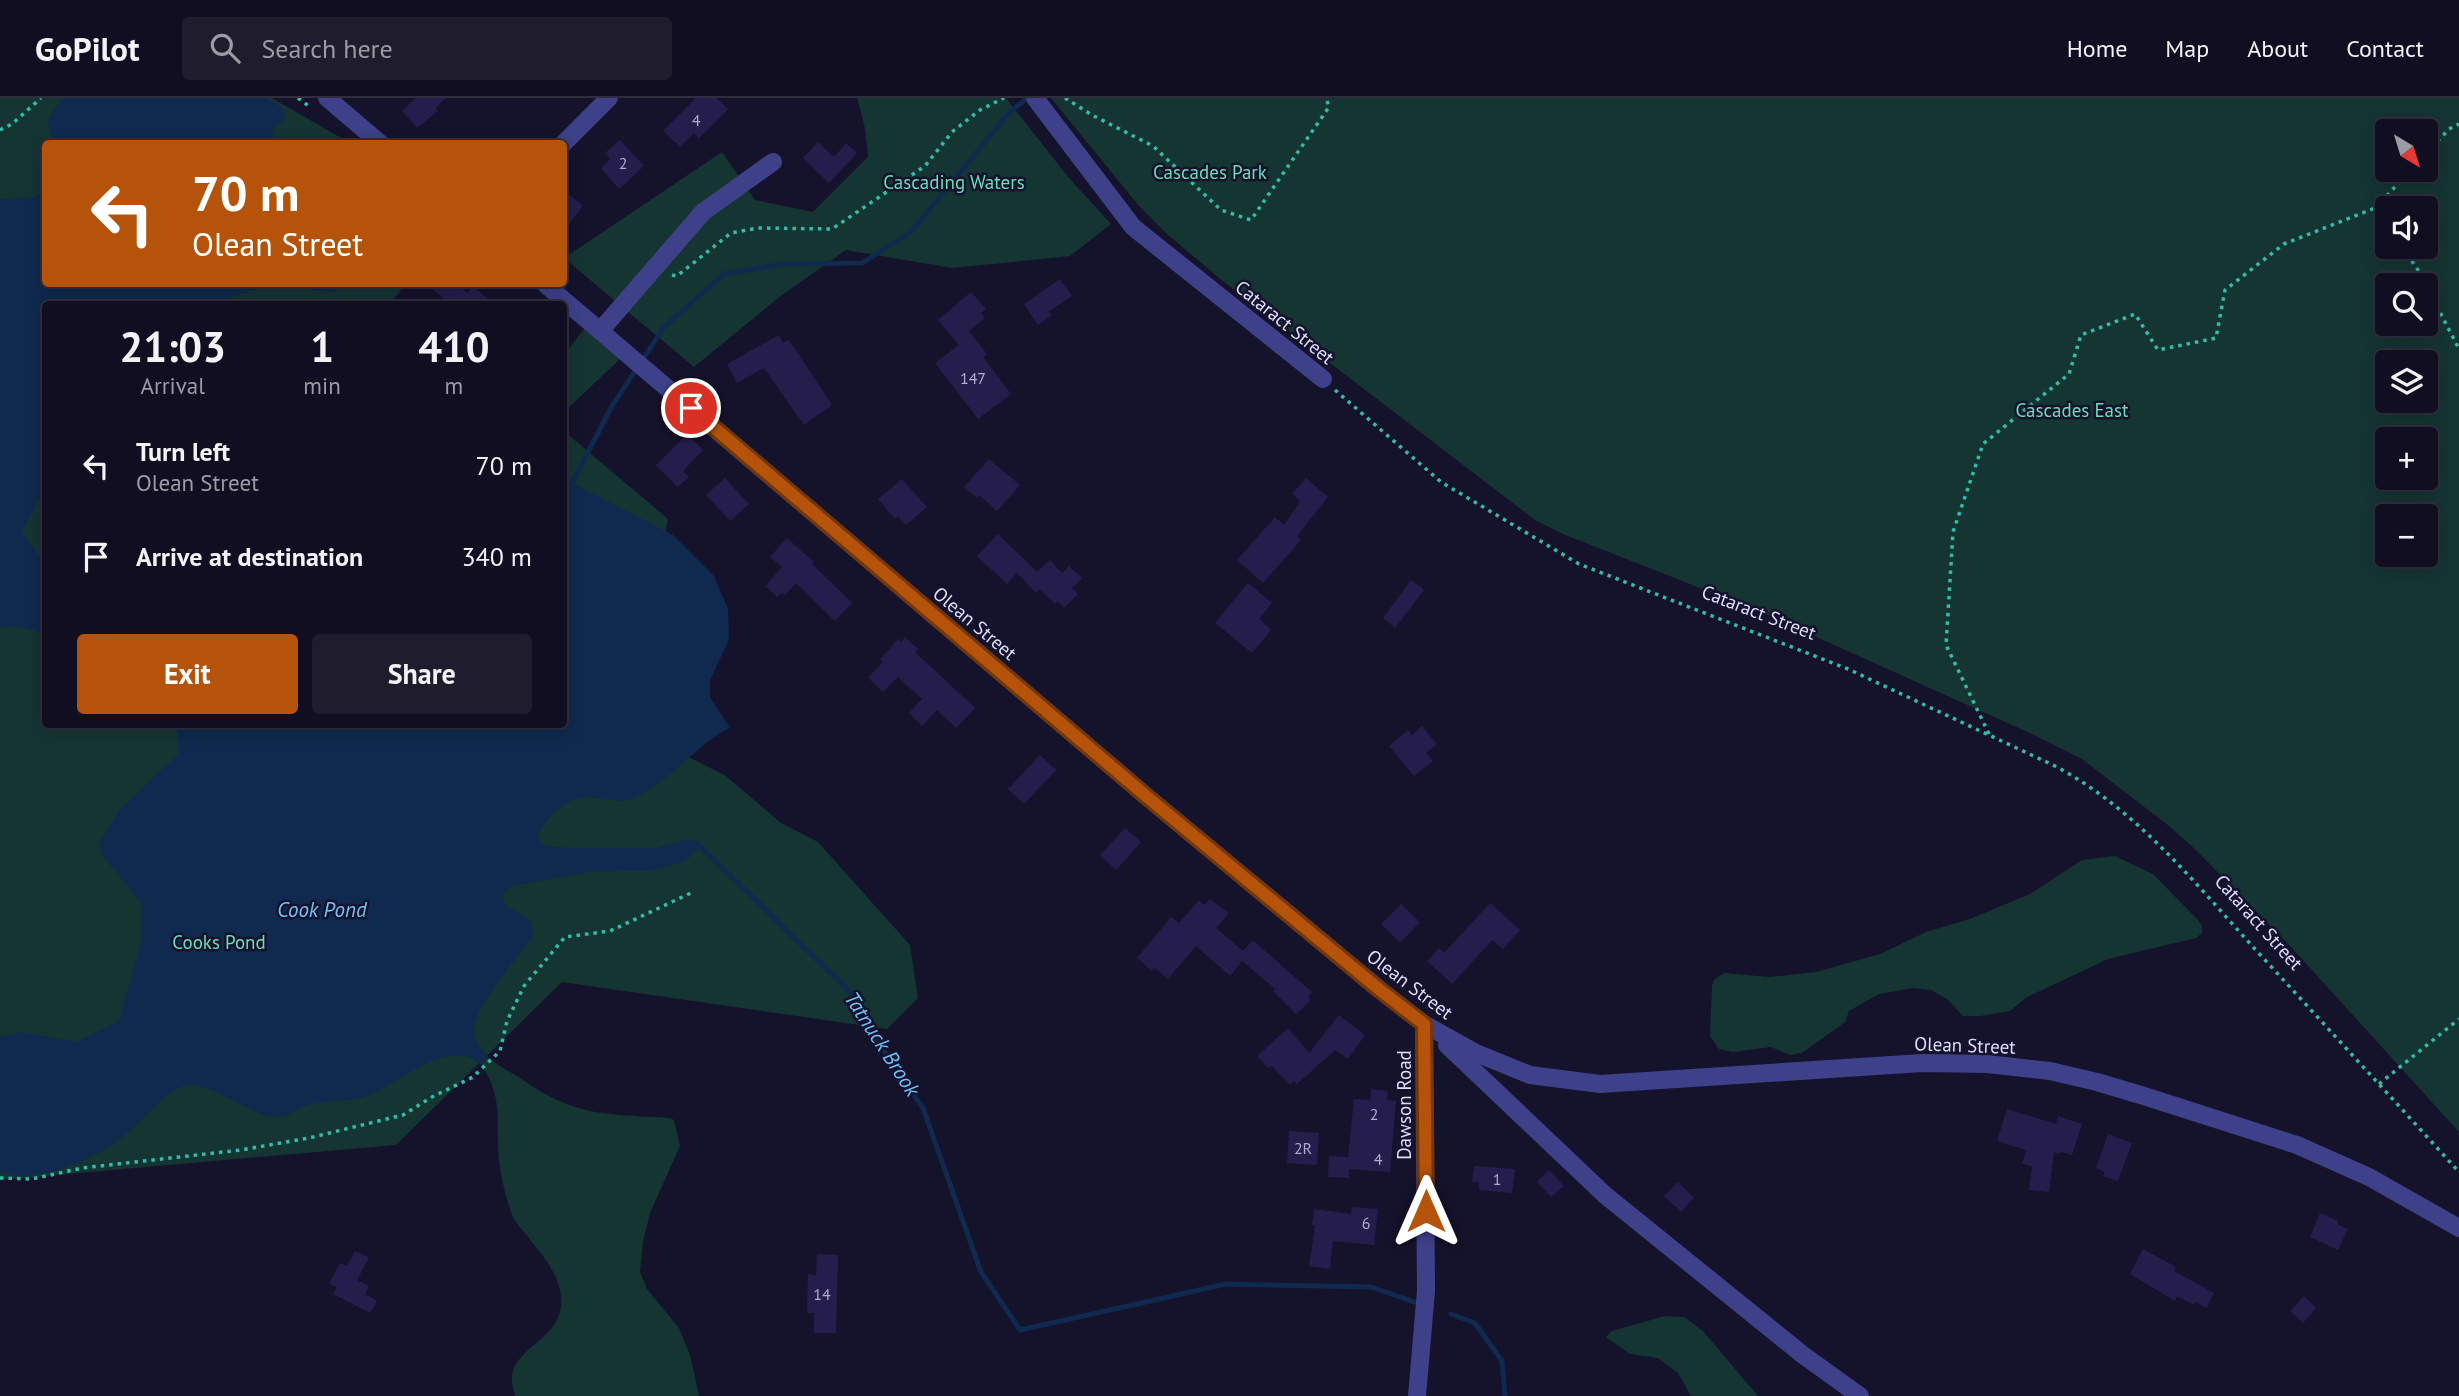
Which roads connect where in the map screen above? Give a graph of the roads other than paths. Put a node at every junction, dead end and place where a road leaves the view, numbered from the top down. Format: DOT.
graph roads {
  1 [pos="327,98"];
  2 [pos="609,98"];
  3 [pos="1035,98"];
  4 [pos="376,140"];
  5 [pos="567,140"];
  6 [pos="773,162"];
  7 [pos="549,287"];
  8 [pos="565,301"];
  9 [pos="567,303"];
  10 [pos="600,331"];
  11 [pos="1323,379"];
  12 [pos="1424,1024"];
  13 [pos="2459,1228"];
  14 [pos="1417,1396"];
  15 [pos="1860,1396"];
  1 -- 4 [label="street"];
  2 -- 5 [label="street"];
  3 -- 11 [label="street, Cataract Street"];
  6 -- 10 [label="street"];
  7 -- 8 [label="street, Olean Street"];
  9 -- 10 [label="street, Olean Street"];
  10 -- 12 [label="street, Olean Street"];
  12 -- 13 [label="street, Olean Street"];
  12 -- 14 [label="street, Dawson Road"];
  12 -- 15 [label="street"];
}
